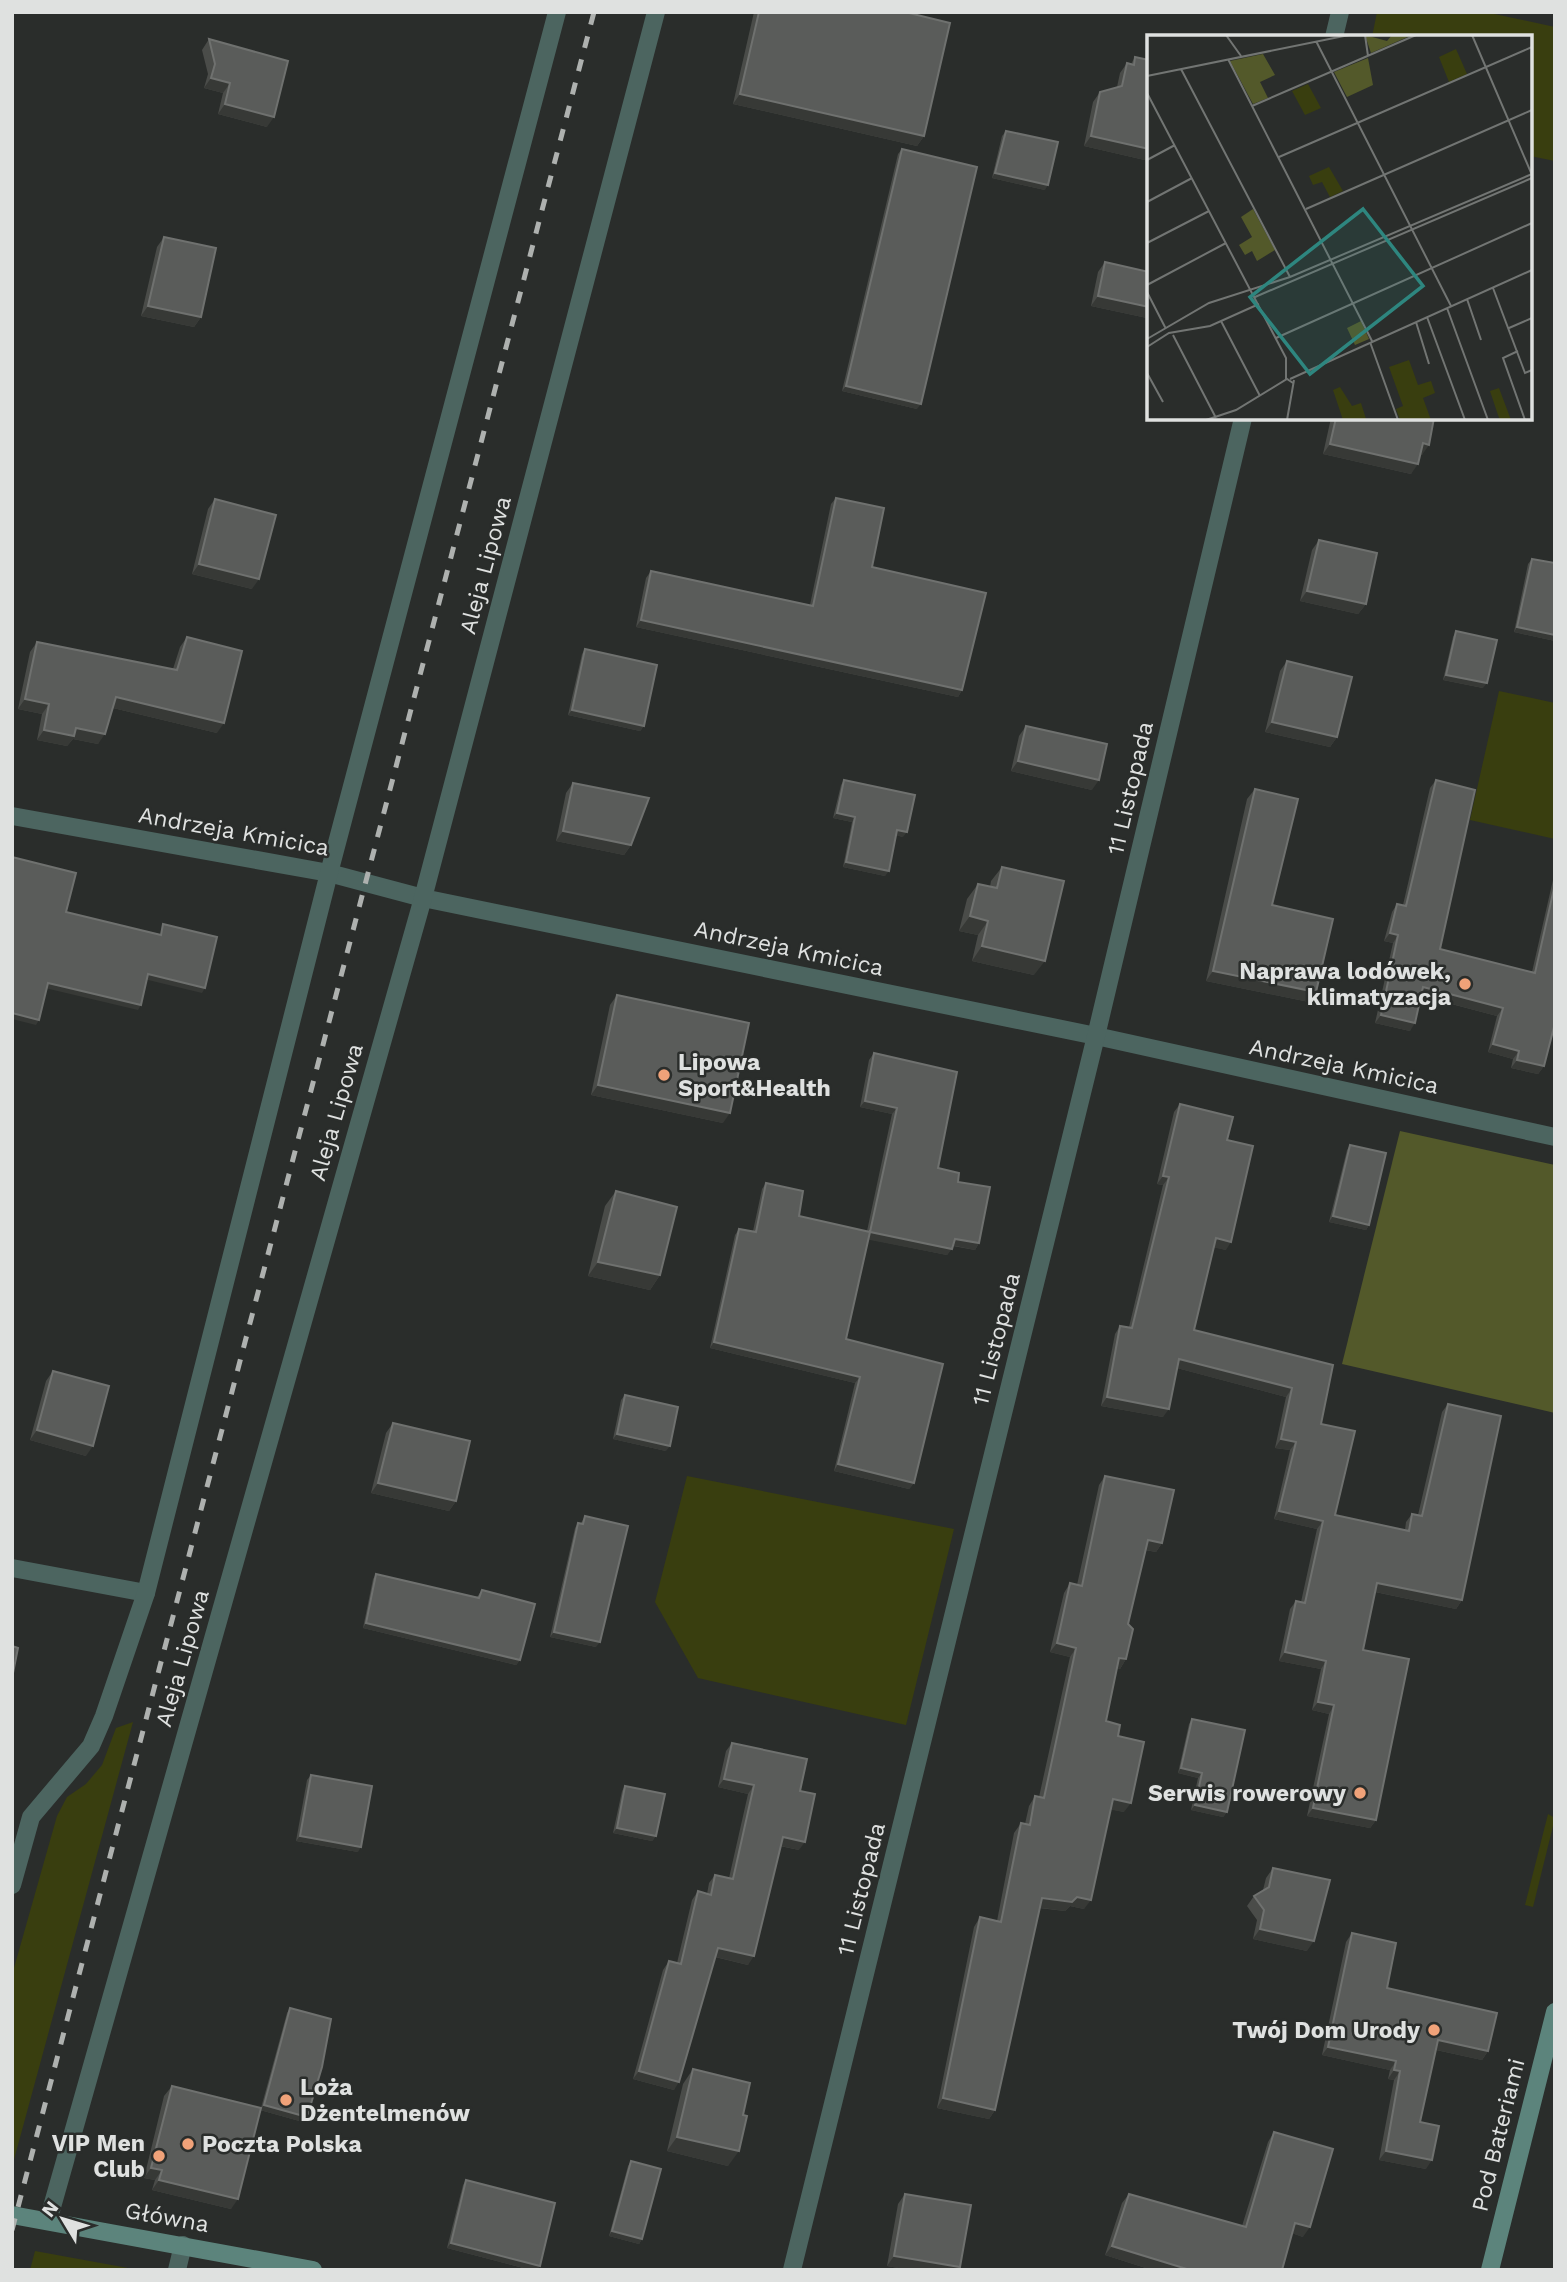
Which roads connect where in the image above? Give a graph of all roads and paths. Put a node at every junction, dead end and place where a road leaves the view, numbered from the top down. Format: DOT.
graph roads {
  1 [pos="556,12"];
  2 [pos="656,12"];
  3 [pos="1340,12"];
  4 [pos="1334,35"];
  5 [pos="1243,420"];
  6 [pos="12,816"];
  7 [pos="329,873"];
  8 [pos="422,898"];
  9 [pos="1096,1036"];
  10 [pos="1555,1137"];
  11 [pos="12,1568"];
  12 [pos="146,1593"];
  13 [pos="12,1885"];
  14 [pos="1555,2012"];
  15 [pos="12,2215"];
  16 [pos="48,2221"];
  17 [pos="183,2245"];
  18 [pos="177,2270"];
  19 [pos="313,2270"];
  20 [pos="792,2270"];
  21 [pos="1490,2270"];
  1 -- 7 [label="street"];
  2 -- 8 [label="street, Aleja Lipowa"];
  3 -- 4 [label="street"];
  5 -- 9 [label="street, 11 Listopada"];
  6 -- 7 [label="street, Andrzeja Kmicica"];
  7 -- 8 [label="street, Andrzeja Kmicica"];
  7 -- 12 [label="street"];
  8 -- 9 [label="street, Andrzeja Kmicica"];
  8 -- 16 [label="street, Aleja Lipowa"];
  9 -- 10 [label="street, Andrzeja Kmicica"];
  9 -- 20 [label="street, 11 Listopada"];
  11 -- 12 [label="street"];
  12 -- 13 [label="street"];
  14 -- 21 [label="street, Pod Bateriami"];
  15 -- 16 [label="street, Główna"];
  16 -- 17 [label="street, Główna"];
  17 -- 18 [label="street"];
  17 -- 19 [label="street, Główna"];
}
